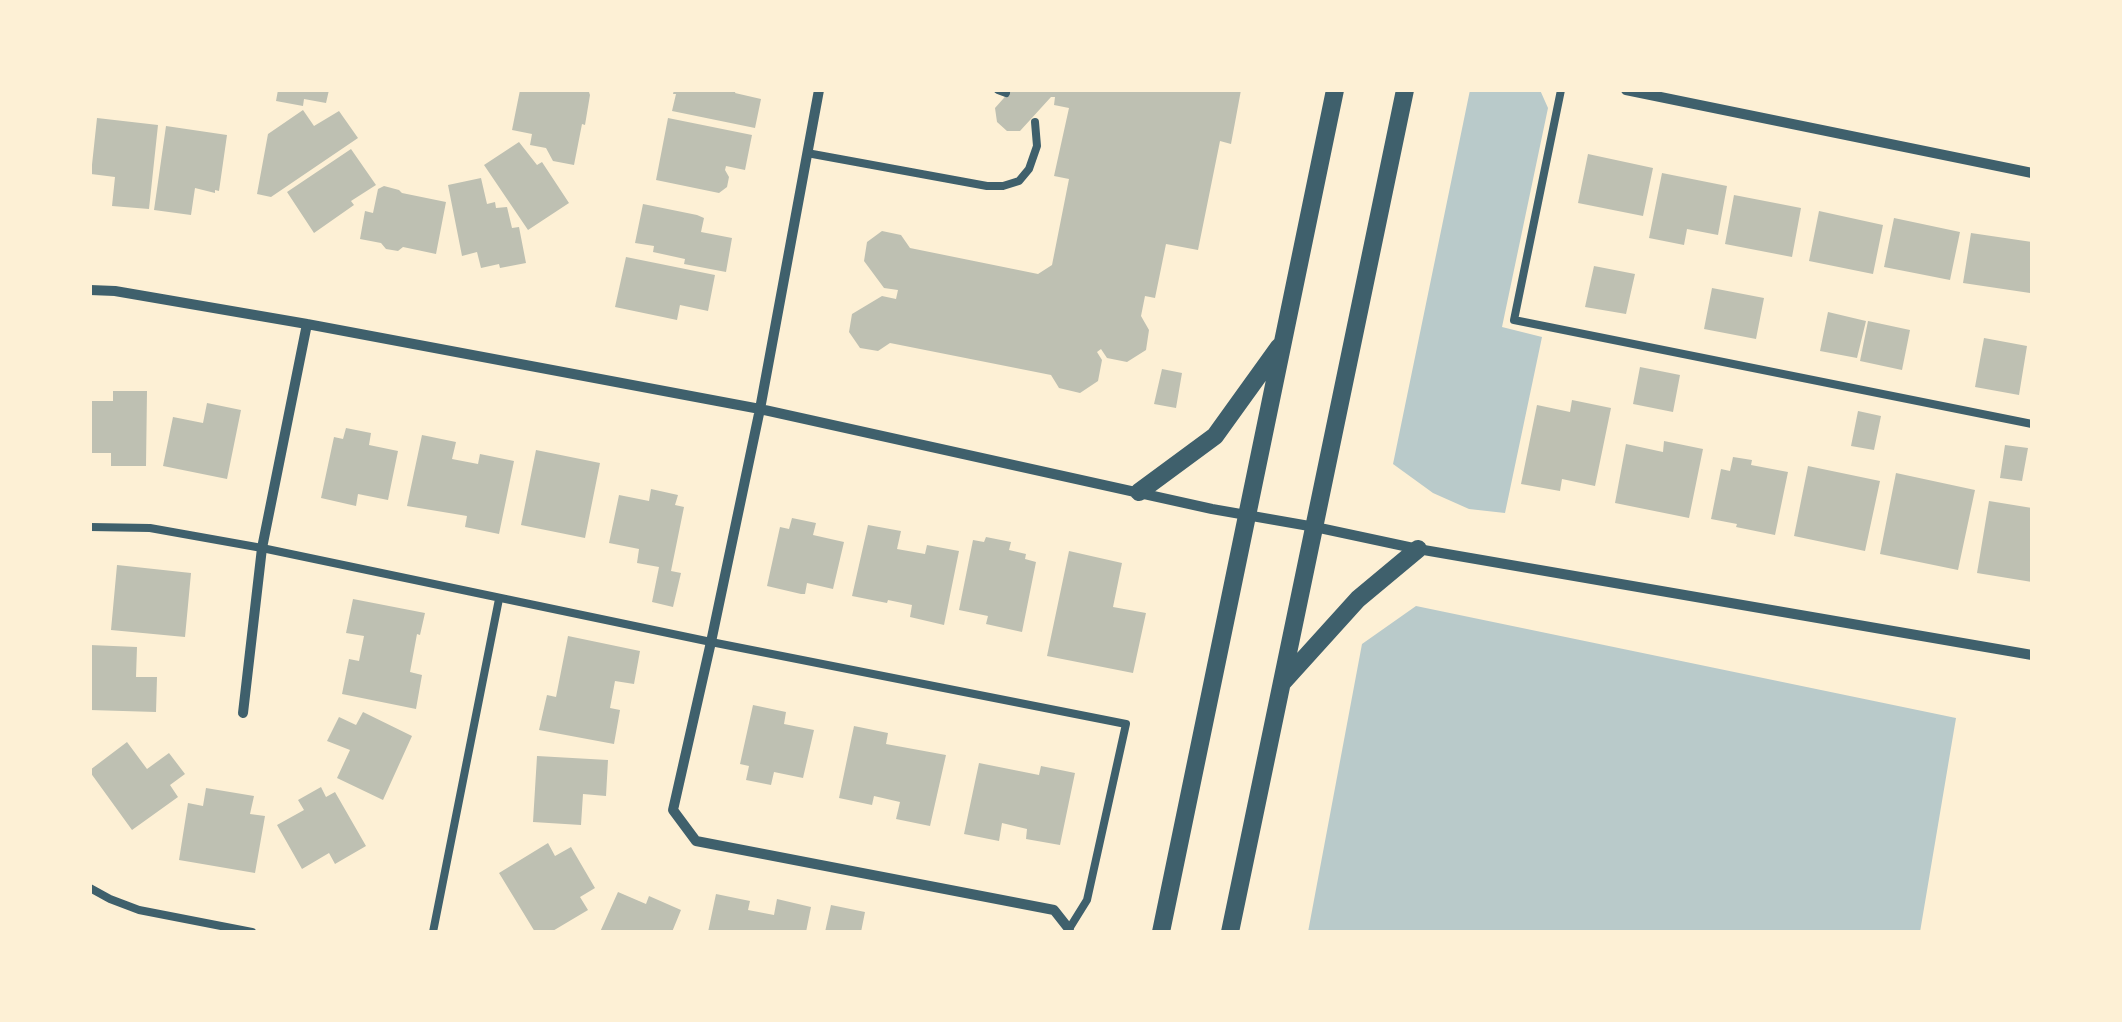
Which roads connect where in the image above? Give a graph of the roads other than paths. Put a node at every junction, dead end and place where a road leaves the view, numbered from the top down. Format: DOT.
graph roads {
  1 [pos="819,90"];
  2 [pos="1335,90"];
  3 [pos="1405,90"];
  4 [pos="1561,90"];
  5 [pos="1626,90"];
  6 [pos="1035,122"];
  7 [pos="807,154"];
  8 [pos="2032,172"];
  9 [pos="90,290"];
  10 [pos="307,324"];
  11 [pos="1282,343"];
  12 [pos="760,409"];
  13 [pos="2032,424"];
  14 [pos="1139,492"];
  15 [pos="1247,516"];
  16 [pos="90,527"];
  17 [pos="1315,527"];
  18 [pos="262,548"];
  19 [pos="1418,549"];
  20 [pos="500,599"];
  21 [pos="711,642"];
  22 [pos="2032,655"];
  23 [pos="1282,683"];
  24 [pos="244,713"];
  25 [pos="90,888"];
  26 [pos="1069,930"];
  27 [pos="252,932"];
  28 [pos="434,932"];
  29 [pos="1161,932"];
  30 [pos="1230,932"];
  1 -- 7 [label="street"];
  2 -- 11 [label="street"];
  3 -- 17 [label="street"];
  4 -- 13 [label="lane"];
  5 -- 8 [label="street"];
  6 -- 7 [label="lane"];
  7 -- 12 [label="street"];
  9 -- 10 [label="street"];
  10 -- 12 [label="street"];
  10 -- 18 [label="street"];
  11 -- 14 [label="street"];
  11 -- 15 [label="street"];
  12 -- 14 [label="street"];
  12 -- 21 [label="street"];
  14 -- 15 [label="street"];
  15 -- 17 [label="street"];
  15 -- 29 [label="street"];
  16 -- 18 [label="lane"];
  17 -- 19 [label="street"];
  17 -- 23 [label="street"];
  18 -- 20 [label="lane"];
  18 -- 24 [label="street"];
  19 -- 22 [label="street"];
  19 -- 23 [label="street"];
  20 -- 21 [label="lane"];
  20 -- 28 [label="lane"];
  21 -- 26 [label="street"];
  21 -- 26 [label="lane"];
  23 -- 30 [label="street"];
  25 -- 27 [label="lane"];
}
